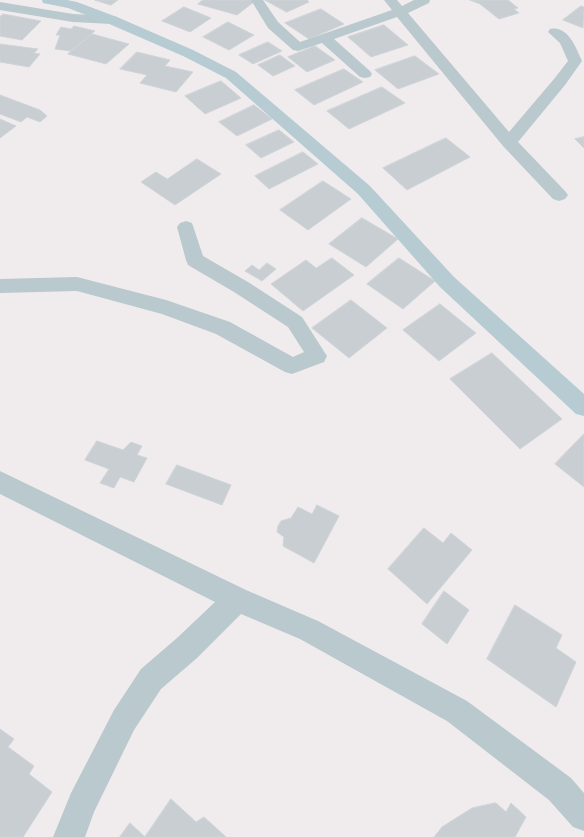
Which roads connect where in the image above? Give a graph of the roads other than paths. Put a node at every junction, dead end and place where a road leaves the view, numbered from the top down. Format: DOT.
graph roads {
  1 [pos="48,0"];
  2 [pos="257,0"];
  3 [pos="424,0"];
  4 [pos="71,3"];
  5 [pos="0,6"];
  6 [pos="395,6"];
  7 [pos="112,20"];
  8 [pos="555,32"];
  9 [pos="324,38"];
  10 [pos="365,74"];
  11 [pos="509,142"];
  12 [pos="559,195"];
  13 [pos="186,227"];
  14 [pos="0,286"];
  15 [pos="584,407"];
  16 [pos="0,482"];
  17 [pos="237,599"];
  18 [pos="584,816"];
  19 [pos="69,837"];
  1 -- 4 [label="main road"];
  2 -- 9 [label="street"];
  3 -- 6 [label="street"];
  4 -- 7 [label="main road"];
  5 -- 7 [label="street"];
  6 -- 9 [label="street"];
  6 -- 11 [label="street"];
  7 -- 15 [label="main road"];
  8 -- 11 [label="street"];
  9 -- 10 [label="street"];
  11 -- 12 [label="street"];
  13 -- 14 [label="street"];
  16 -- 17 [label="street"];
  17 -- 18 [label="street"];
  17 -- 19 [label="street"];
}
